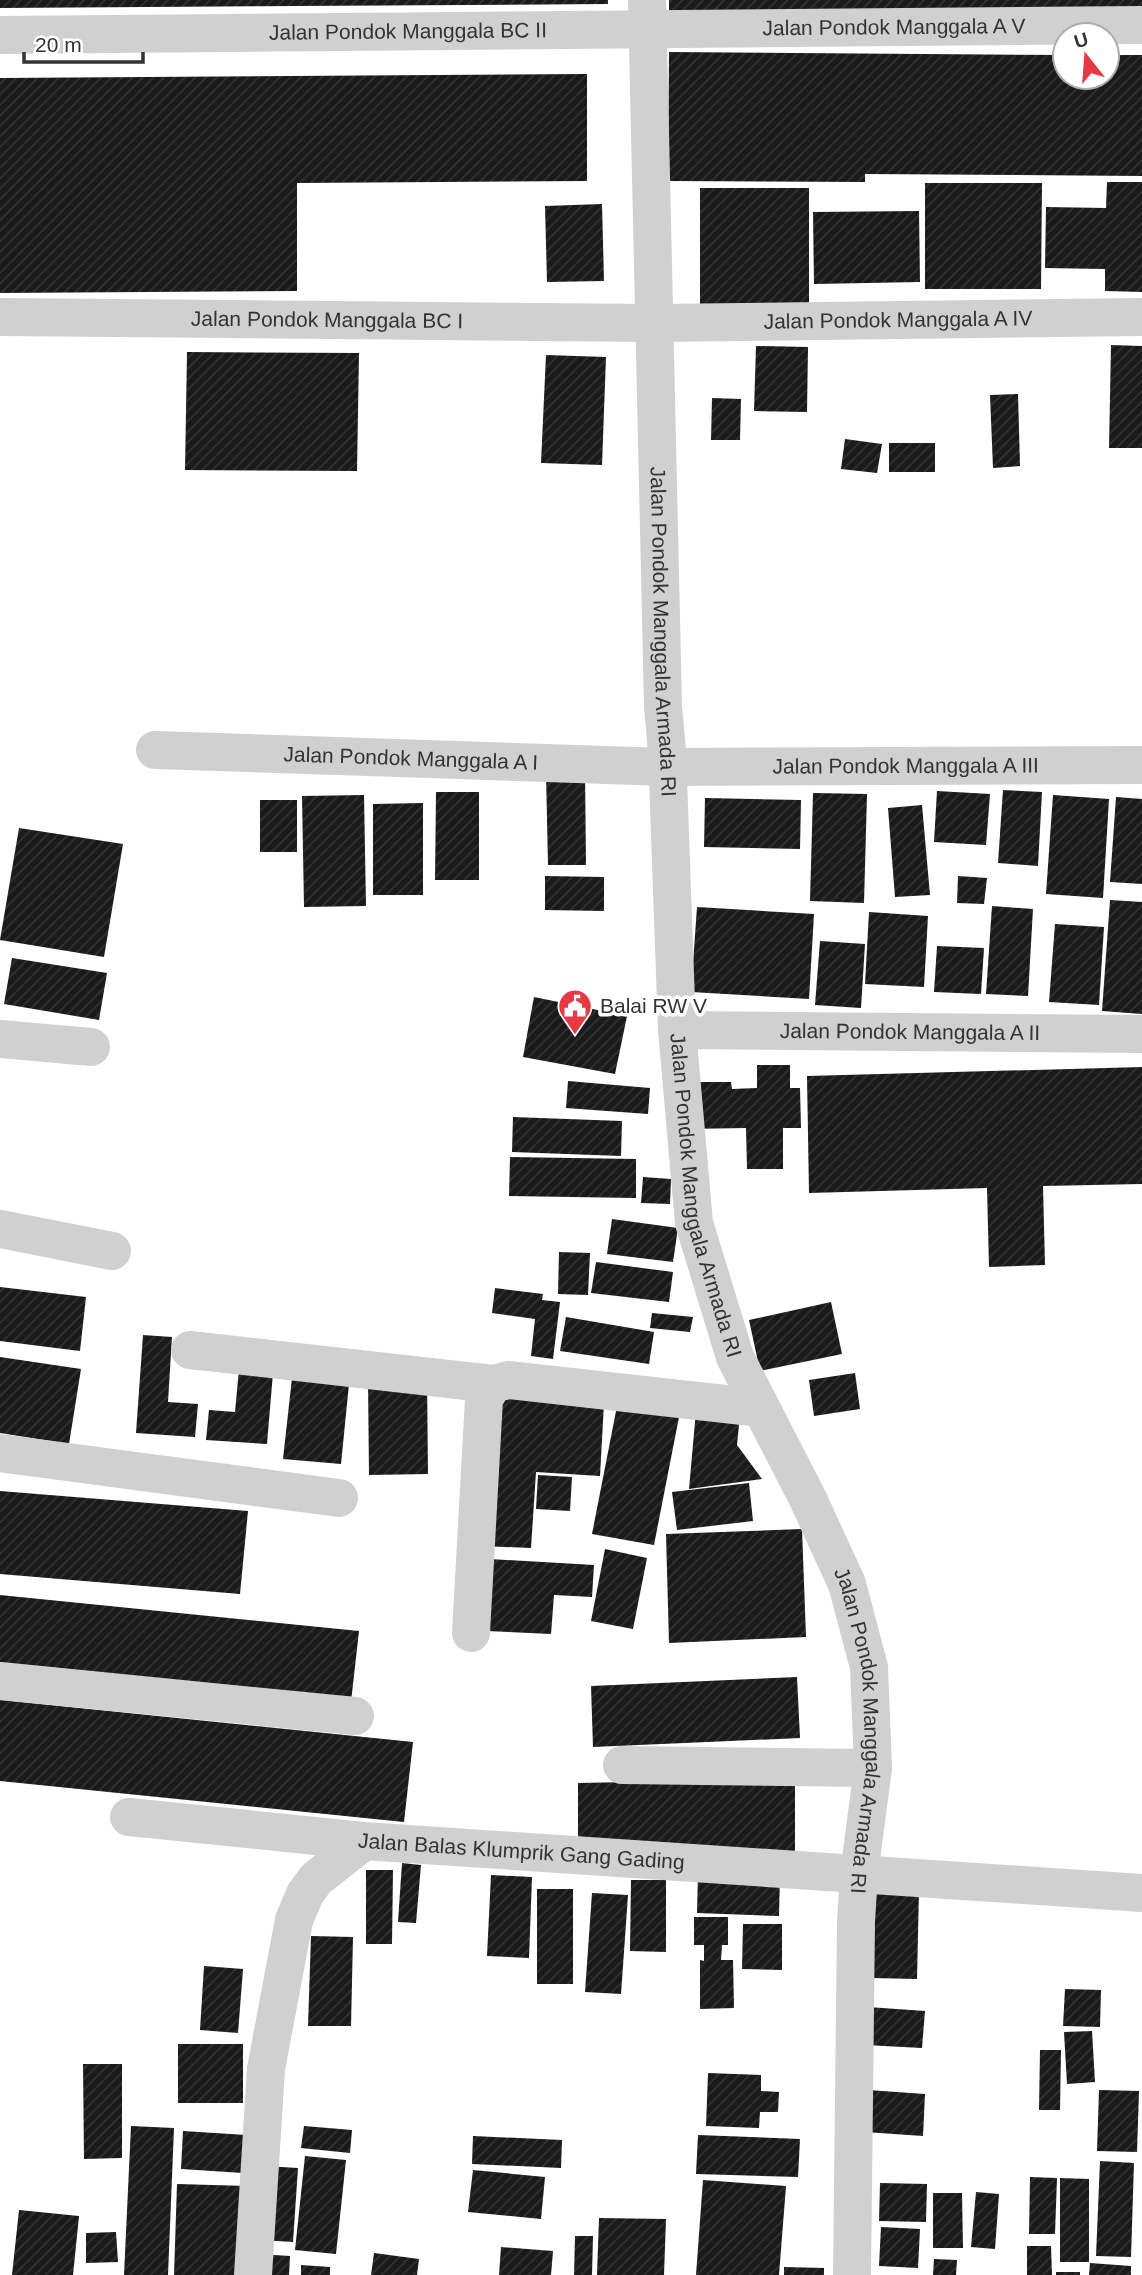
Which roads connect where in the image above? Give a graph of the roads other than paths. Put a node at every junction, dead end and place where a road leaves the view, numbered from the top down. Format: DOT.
graph roads {
  1 [pos="648,15"];
  2 [pos="1142,24"];
  3 [pos="0,35"];
  4 [pos="0,317"];
  5 [pos="1142,317"];
  6 [pos="654,323"];
  7 [pos="155,750"];
  8 [pos="1142,765"];
  9 [pos="667,766"];
  10 [pos="677,1030"];
  11 [pos="1142,1034"];
  12 [pos="0,1039"];
  13 [pos="91,1047"];
  14 [pos="0,1229"];
  15 [pos="111,1251"];
  16 [pos="190,1350"];
  17 [pos="493,1384"];
  18 [pos="761,1408"];
  19 [pos="0,1453"];
  20 [pos="339,1498"];
  21 [pos="471,1633"];
  22 [pos="0,1681"];
  23 [pos="355,1716"];
  24 [pos="622,1765"];
  25 [pos="873,1768"];
  26 [pos="129,1817"];
  27 [pos="364,1841"];
  28 [pos="859,1874"];
  29 [pos="1142,1893"];
  30 [pos="253,2275"];
  31 [pos="852,2275"];
  1 -- 2 [label="street, Jalan Pondok Manggala A V"];
  1 -- 3 [label="street, Jalan Pondok Manggala BC II"];
  1 -- 6 [label="street, Jalan Pondok Manggala Armada RI"];
  4 -- 6 [label="street, Jalan Pondok Manggala BC I"];
  5 -- 6 [label="street, Jalan Pondok Manggala A IV"];
  6 -- 9 [label="street, Jalan Pondok Manggala Armada RI"];
  7 -- 9 [label="street, Jalan Pondok Manggala A I"];
  8 -- 9 [label="street, Jalan Pondok Manggala A III"];
  9 -- 10 [label="street, Jalan Pondok Manggala Armada RI"];
  10 -- 11 [label="street, Jalan Pondok Manggala A II"];
  10 -- 18 [label="street, Jalan Pondok Manggala Armada RI"];
  12 -- 13 [label="street"];
  14 -- 15 [label="street"];
  16 -- 17 [label="street"];
  17 -- 18 [label="street"];
  17 -- 21 [label="street"];
  18 -- 25 [label="street, Jalan Pondok Manggala Armada RI"];
  19 -- 20 [label="street"];
  22 -- 23 [label="street"];
  24 -- 25 [label="street"];
  25 -- 28 [label="street, Jalan Pondok Manggala Armada RI"];
  26 -- 27 [label="street"];
  27 -- 28 [label="street, Jalan Balas Klumprik Gang Gading"];
  27 -- 30 [label="street, Jalan Balas Klumprik Gang Gading"];
  28 -- 29 [label="street, Jalan Balas Klumprik Gang Gading"];
  28 -- 31 [label="street, Jalan Pondok Manggala Armada RI"];
}
